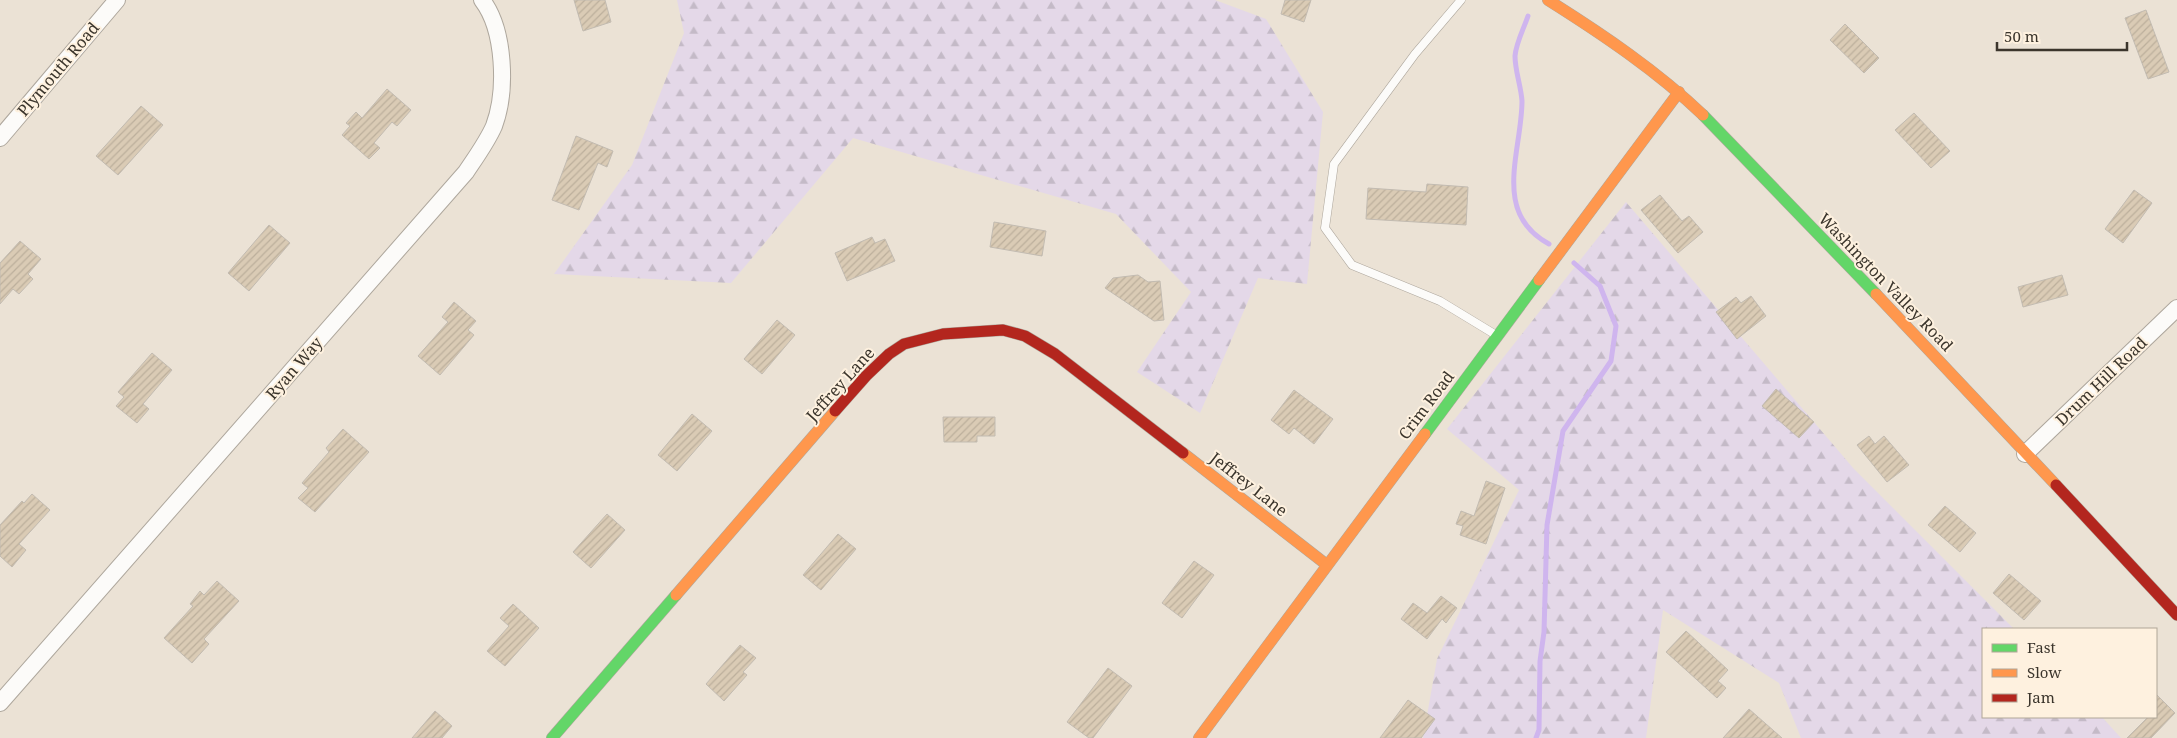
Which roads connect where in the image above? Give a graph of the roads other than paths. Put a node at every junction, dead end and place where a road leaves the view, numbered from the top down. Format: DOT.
graph roads {
  1 [pos="117,0"];
  2 [pos="482,0"];
  3 [pos="1461,0"];
  4 [pos="1548,0"];
  5 [pos="1679,92"];
  6 [pos="0,138"];
  7 [pos="2177,308"];
  8 [pos="1497,336"];
  9 [pos="2026,454"];
  10 [pos="1327,565"];
  11 [pos="2177,615"];
  12 [pos="0,703"];
  13 [pos="552,738"];
  14 [pos="1199,738"];
  1 -- 6 [label="street, Plymouth Road"];
  2 -- 12 [label="street, Ryan Way"];
  3 -- 8 [label="lane"];
  4 -- 5 [label="street, Washington Valley Road"];
  5 -- 8 [label="street, Crim Road"];
  5 -- 9 [label="street, Washington Valley Road"];
  7 -- 9 [label="street, Drum Hill Road"];
  8 -- 10 [label="street, Crim Road"];
  9 -- 11 [label="street, Washington Valley Road"];
  10 -- 13 [label="street, Jeffrey Lane"];
  10 -- 14 [label="street, Crim Road"];
}
